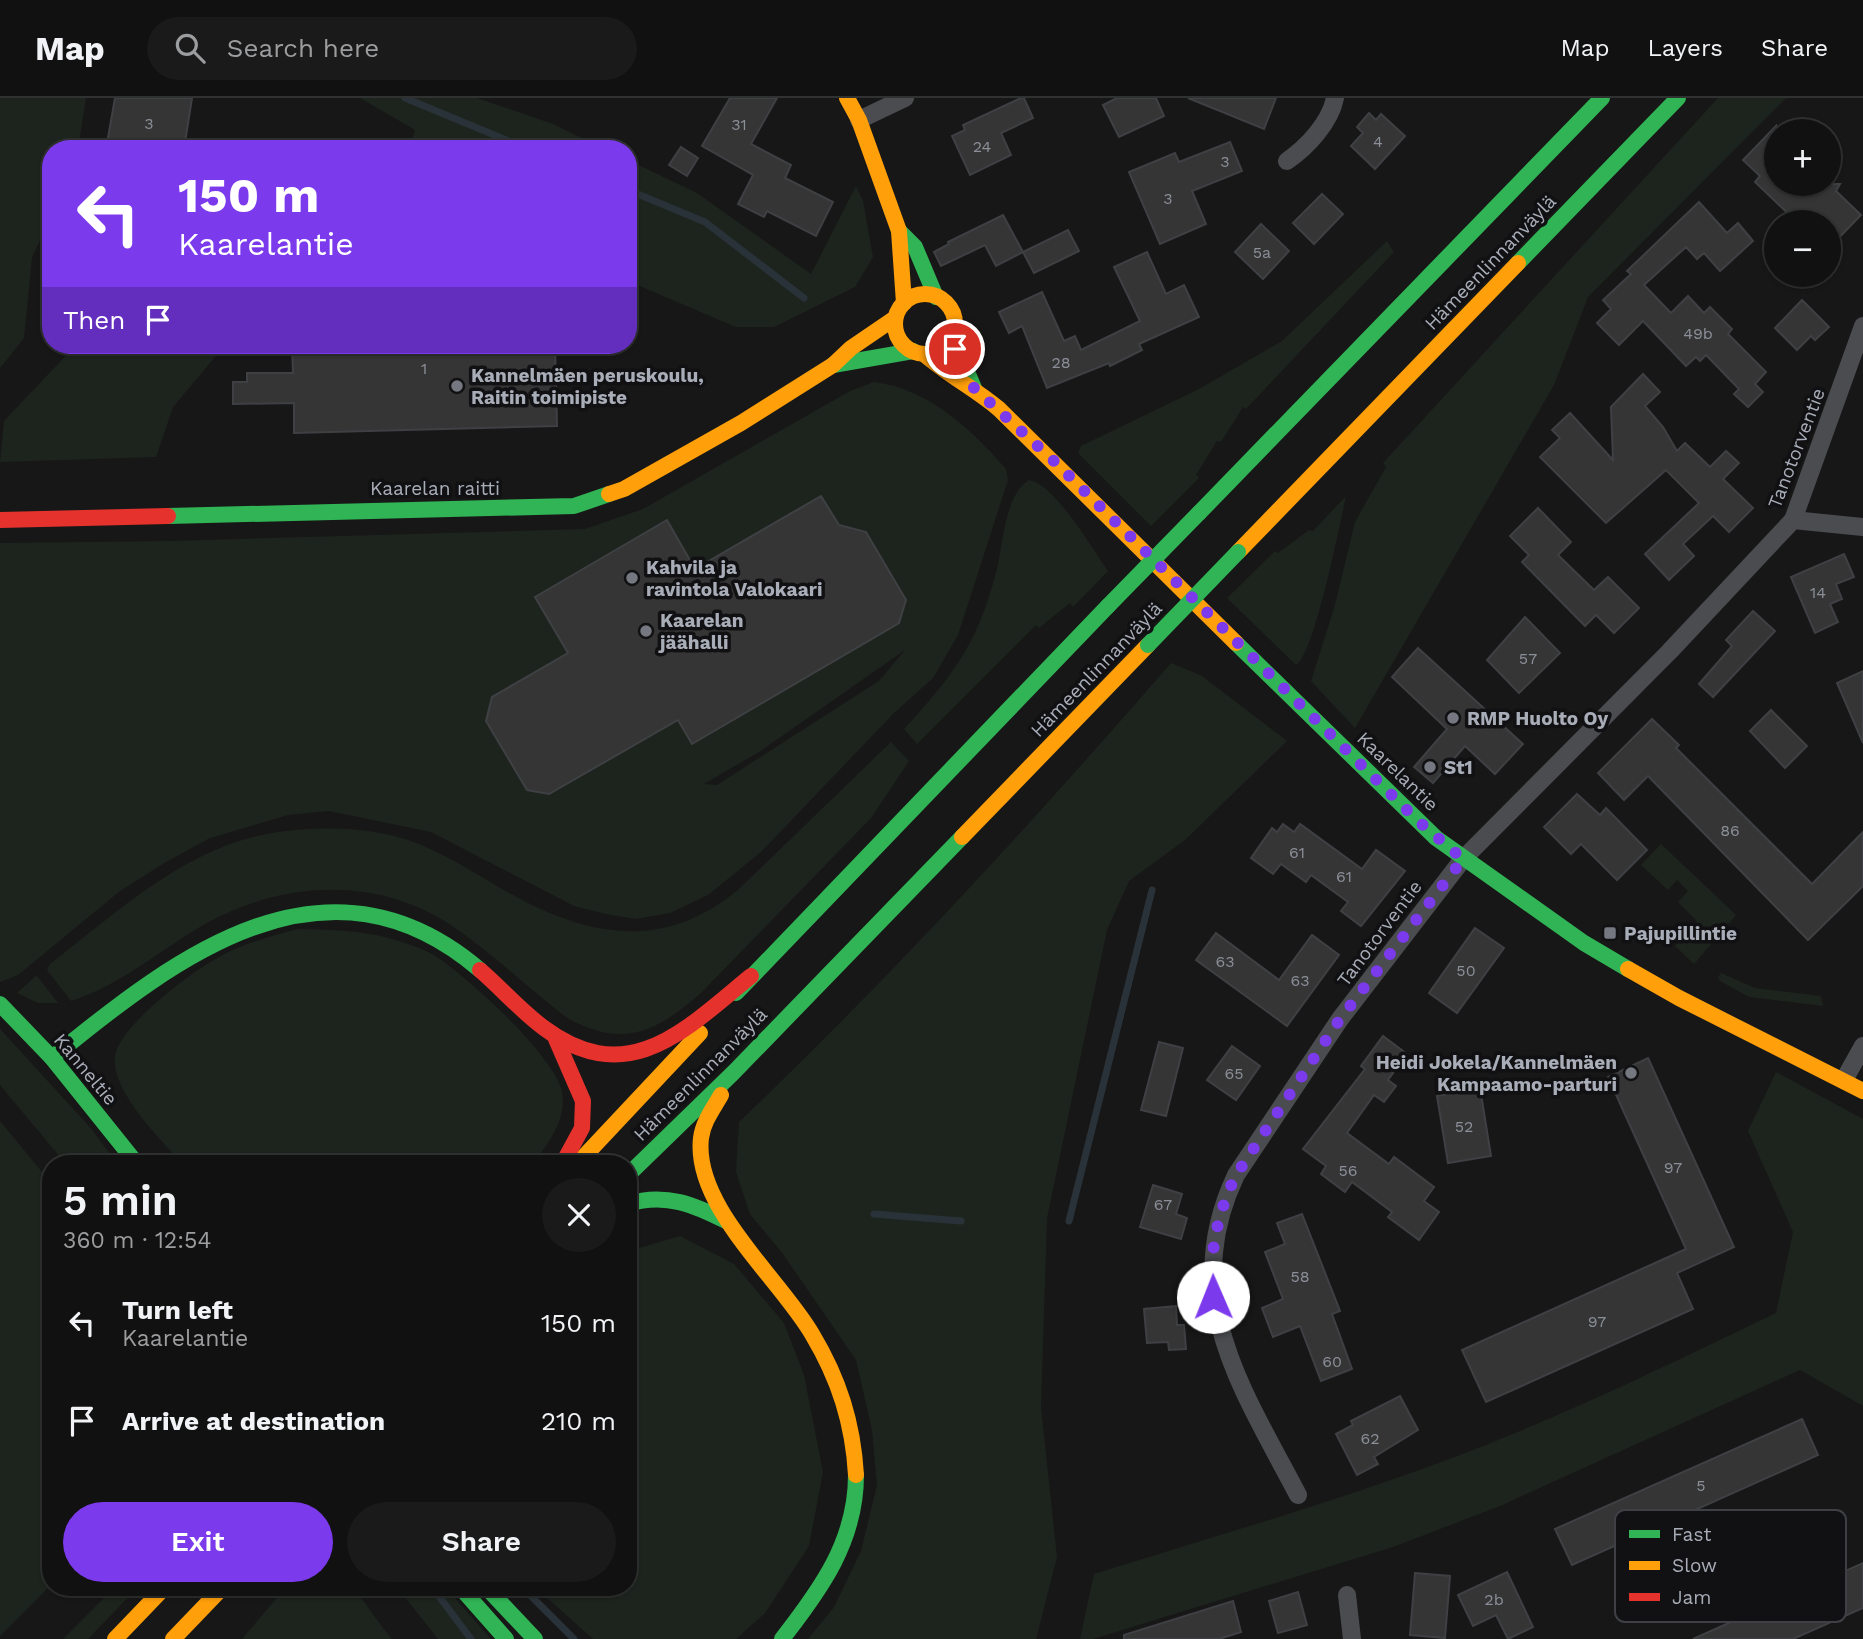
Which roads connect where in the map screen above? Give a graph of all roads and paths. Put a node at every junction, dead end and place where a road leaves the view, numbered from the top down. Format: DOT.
graph roads {
  1 [pos="847,98"];
  2 [pos="905,98"];
  3 [pos="1335,98"];
  4 [pos="1602,98"];
  5 [pos="1678,98"];
  6 [pos="859,120"];
  7 [pos="1287,161"];
  8 [pos="899,231"];
  9 [pos="936,297"];
  10 [pos="904,303"];
  11 [pos="895,318"];
  12 [pos="1863,326"];
  13 [pos="952,336"];
  14 [pos="918,352"];
  15 [pos="833,365"];
  16 [pos="974,388"];
  17 [pos="0,520"];
  18 [pos="1793,520"];
  19 [pos="1863,527"];
  20 [pos="1463,859"];
  21 [pos="751,976"];
  22 [pos="0,1004"];
  23 [pos="556,1039"];
  24 [pos="1863,1046"];
  25 [pos="52,1058"];
  26 [pos="734,1072"];
  27 [pos="1844,1080"];
  28 [pos="1863,1091"];
  29 [pos="129,1155"];
  30 [pos="567,1155"];
  31 [pos="585,1155"];
  32 [pos="637,1166"];
  33 [pos="637,1200"];
  34 [pos="728,1222"];
  35 [pos="1298,1494"];
  36 [pos="1347,1595"];
  37 [pos="156,1596"];
  38 [pos="214,1596"];
  39 [pos="468,1596"];
  40 [pos="495,1596"];
  41 [pos="115,1639"];
  42 [pos="173,1639"];
  43 [pos="506,1639"];
  44 [pos="536,1639"];
  45 [pos="782,1639"];
  46 [pos="1352,1639"];
  1 -- 6 [label="main road"];
  2 -- 6 [label="street"];
  3 -- 7 [label="street"];
  4 -- 21 [label="main road, Hämeenlinnanväylä, bridge"];
  5 -- 26 [label="main road, Hämeenlinnanväylä, bridge"];
  6 -- 8 [label="main road"];
  8 -- 9 [label="main road"];
  8 -- 10 [label="main road"];
  9 -- 10 [label="main road"];
  9 -- 13 [label="main road"];
  10 -- 11 [label="main road"];
  11 -- 14 [label="main road"];
  11 -- 15 [label="main road, Kaarelan raitti"];
  12 -- 18 [label="street, Tanotorventie"];
  13 -- 14 [label="main road"];
  13 -- 16 [label="main road, Kaarelantie"];
  14 -- 15 [label="main road, Kaarelan raitti"];
  14 -- 16 [label="main road, Kaarelantie"];
  15 -- 17 [label="main road, Kaarelan raitti"];
  16 -- 20 [label="main road, Kaarelantie"];
  18 -- 19 [label="street"];
  18 -- 20 [label="street, Tanotorventie"];
  20 -- 27 [label="main road, Kaarelantie"];
  20 -- 35 [label="street, Tanotorventie"];
  21 -- 23 [label="main road"];
  21 -- 31 [label="main road, Hämeenlinnanväylä"];
  22 -- 25 [label="main road, Kanneltie"];
  23 -- 25 [label="main road"];
  23 -- 30 [label="main road"];
  24 -- 27 [label="street"];
  25 -- 29 [label="main road, Kanneltie"];
  26 -- 32 [label="main road, Hämeenlinnanväylä"];
  26 -- 34 [label="main road"];
  27 -- 28 [label="main road, Kaarelantie"];
  33 -- 34 [label="main road"];
  34 -- 45 [label="main road"];
  36 -- 46 [label="street"];
  37 -- 41 [label="main road"];
  38 -- 42 [label="main road"];
  39 -- 43 [label="main road"];
  40 -- 44 [label="main road"];
}
